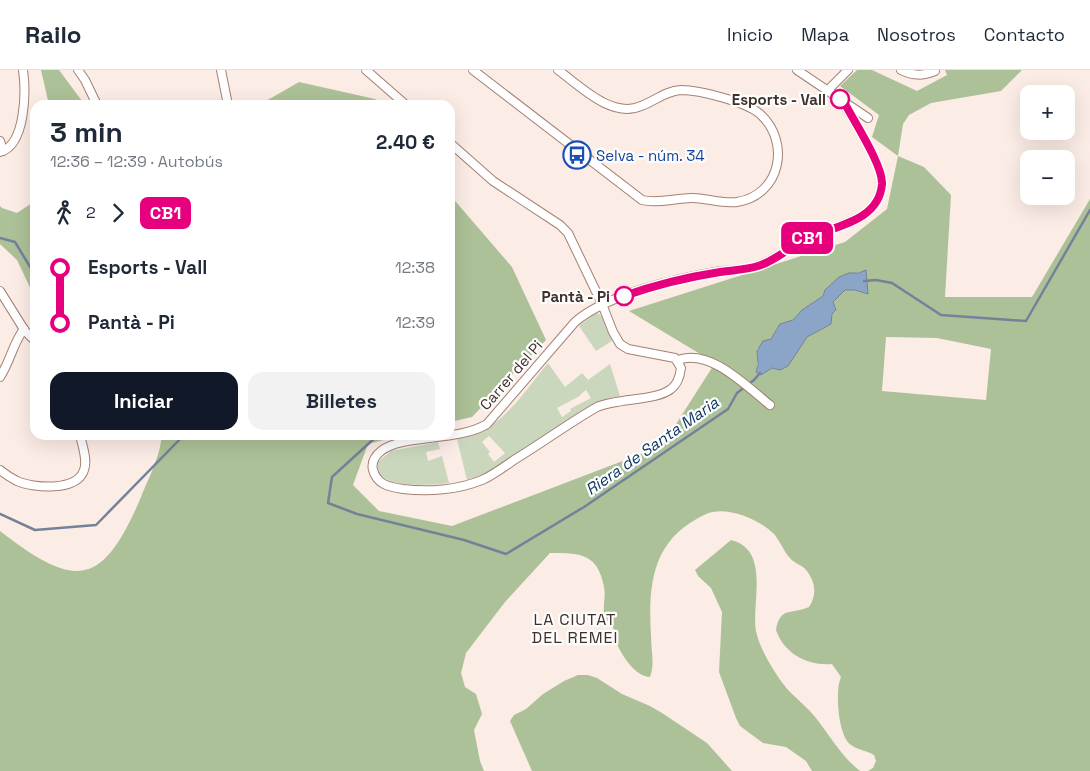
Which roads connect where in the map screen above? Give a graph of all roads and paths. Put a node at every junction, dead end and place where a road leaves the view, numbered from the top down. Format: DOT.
graph roads {
  1 [pos="23,70"];
  2 [pos="78,70"];
  3 [pos="221,70"];
  4 [pos="366,70"];
  5 [pos="473,70"];
  6 [pos="558,70"];
  7 [pos="797,70"];
  8 [pos="848,70"];
  9 [pos="901,70"];
  10 [pos="935,71"];
  11 [pos="827,90"];
  12 [pos="94,100"];
  13 [pos="227,100"];
  14 [pos="400,100"];
  15 [pos="844,102"];
  16 [pos="868,118"];
  17 [pos="0,141"];
  18 [pos="455,147"];
  19 [pos="1,152"];
  20 [pos="0,291"];
  21 [pos="602,304"];
  22 [pos="24,329"];
  23 [pos="30,336"];
  24 [pos="678,360"];
  25 [pos="0,377"];
  26 [pos="770,405"];
  27 [pos="455,435"];
  28 [pos="81,440"];
  29 [pos="421,440"];
  30 [pos="0,470"];
  1 -- 19 [label="street"];
  2 -- 12 [label="street"];
  3 -- 13 [label="street"];
  4 -- 14 [label="street"];
  5 -- 6 [label="street"];
  7 -- 11 [label="street"];
  8 -- 11 [label="street"];
  9 -- 10 [label="street"];
  11 -- 15 [label="street"];
  15 -- 16 [label="street"];
  15 -- 21 [label="street"];
  17 -- 19 [label="street"];
  18 -- 21 [label="street"];
  20 -- 22 [label="street"];
  21 -- 24 [label="street"];
  21 -- 27 [label="street, Carrer del Pi"];
  22 -- 23 [label="street"];
  22 -- 25 [label="street"];
  24 -- 26 [label="street"];
  24 -- 29 [label="street, Carrer del Pi"];
  28 -- 30 [label="street"];
}
